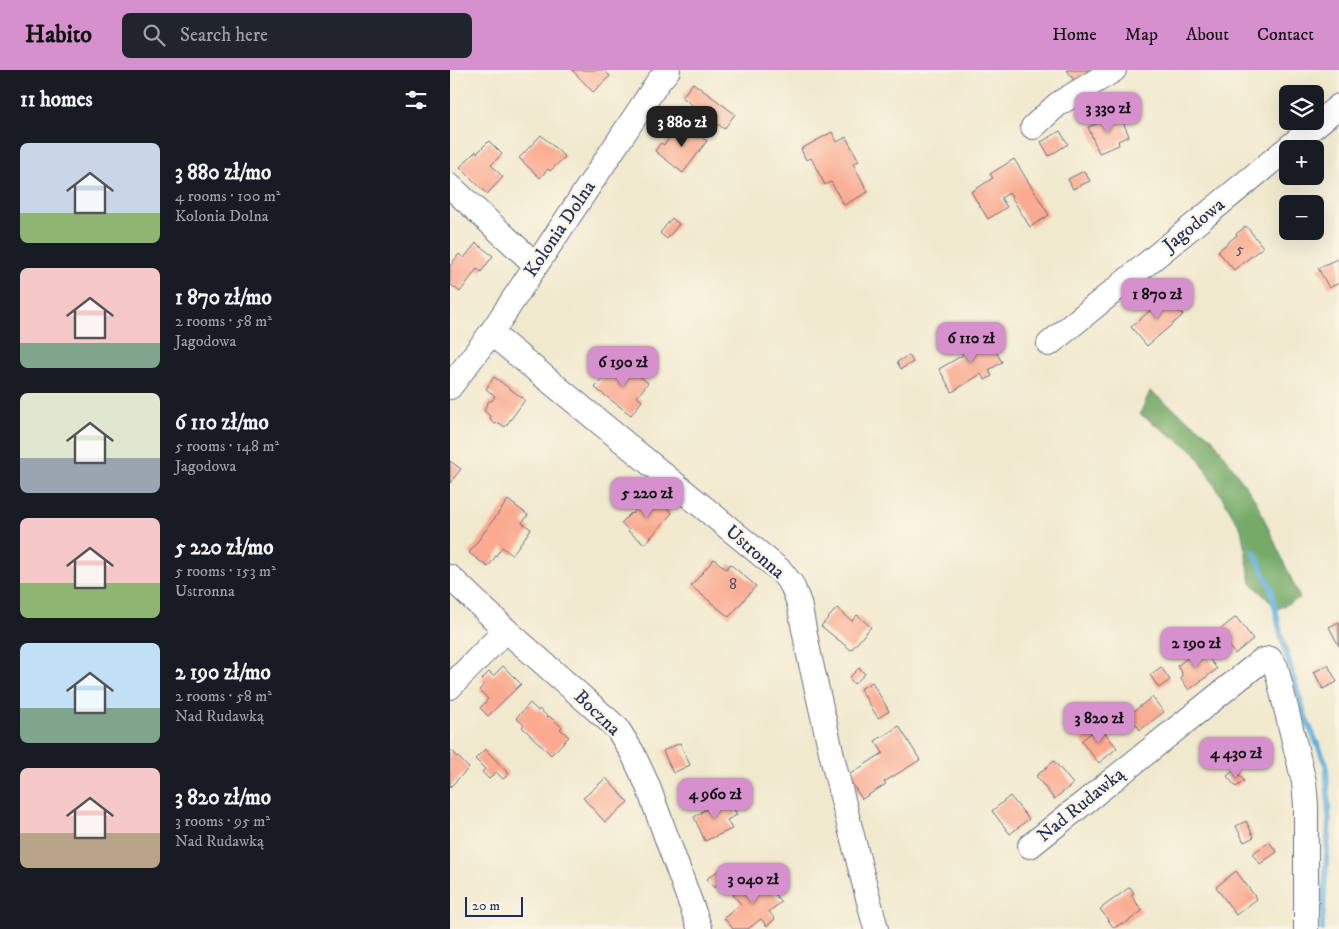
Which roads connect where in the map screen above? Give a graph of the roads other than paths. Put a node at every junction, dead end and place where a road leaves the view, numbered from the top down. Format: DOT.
graph roads {
  1 [pos="1114,70"];
  2 [pos="657,74"];
  3 [pos="1339,106"];
  4 [pos="1033,127"];
  5 [pos="450,186"];
  6 [pos="536,265"];
  7 [pos="491,333"];
  8 [pos="1049,344"];
  9 [pos="450,387"];
  10 [pos="450,577"];
  11 [pos="506,630"];
  12 [pos="450,687"];
  13 [pos="1030,846"];
  14 [pos="700,929"];
  15 [pos="876,929"];
  16 [pos="1306,929"];
  1 -- 4 [label="street"];
  2 -- 6 [label="street, Kolonia Dolna"];
  3 -- 8 [label="street, Jagodowa"];
  5 -- 6 [label="street"];
  6 -- 7 [label="street, Kolonia Dolna"];
  7 -- 9 [label="street, Kolonia Dolna"];
  7 -- 15 [label="street, Ustronna"];
  10 -- 11 [label="street, Boczna"];
  11 -- 12 [label="street"];
  11 -- 14 [label="street, Boczna"];
  13 -- 16 [label="street, Nad Rudawką"];
}
